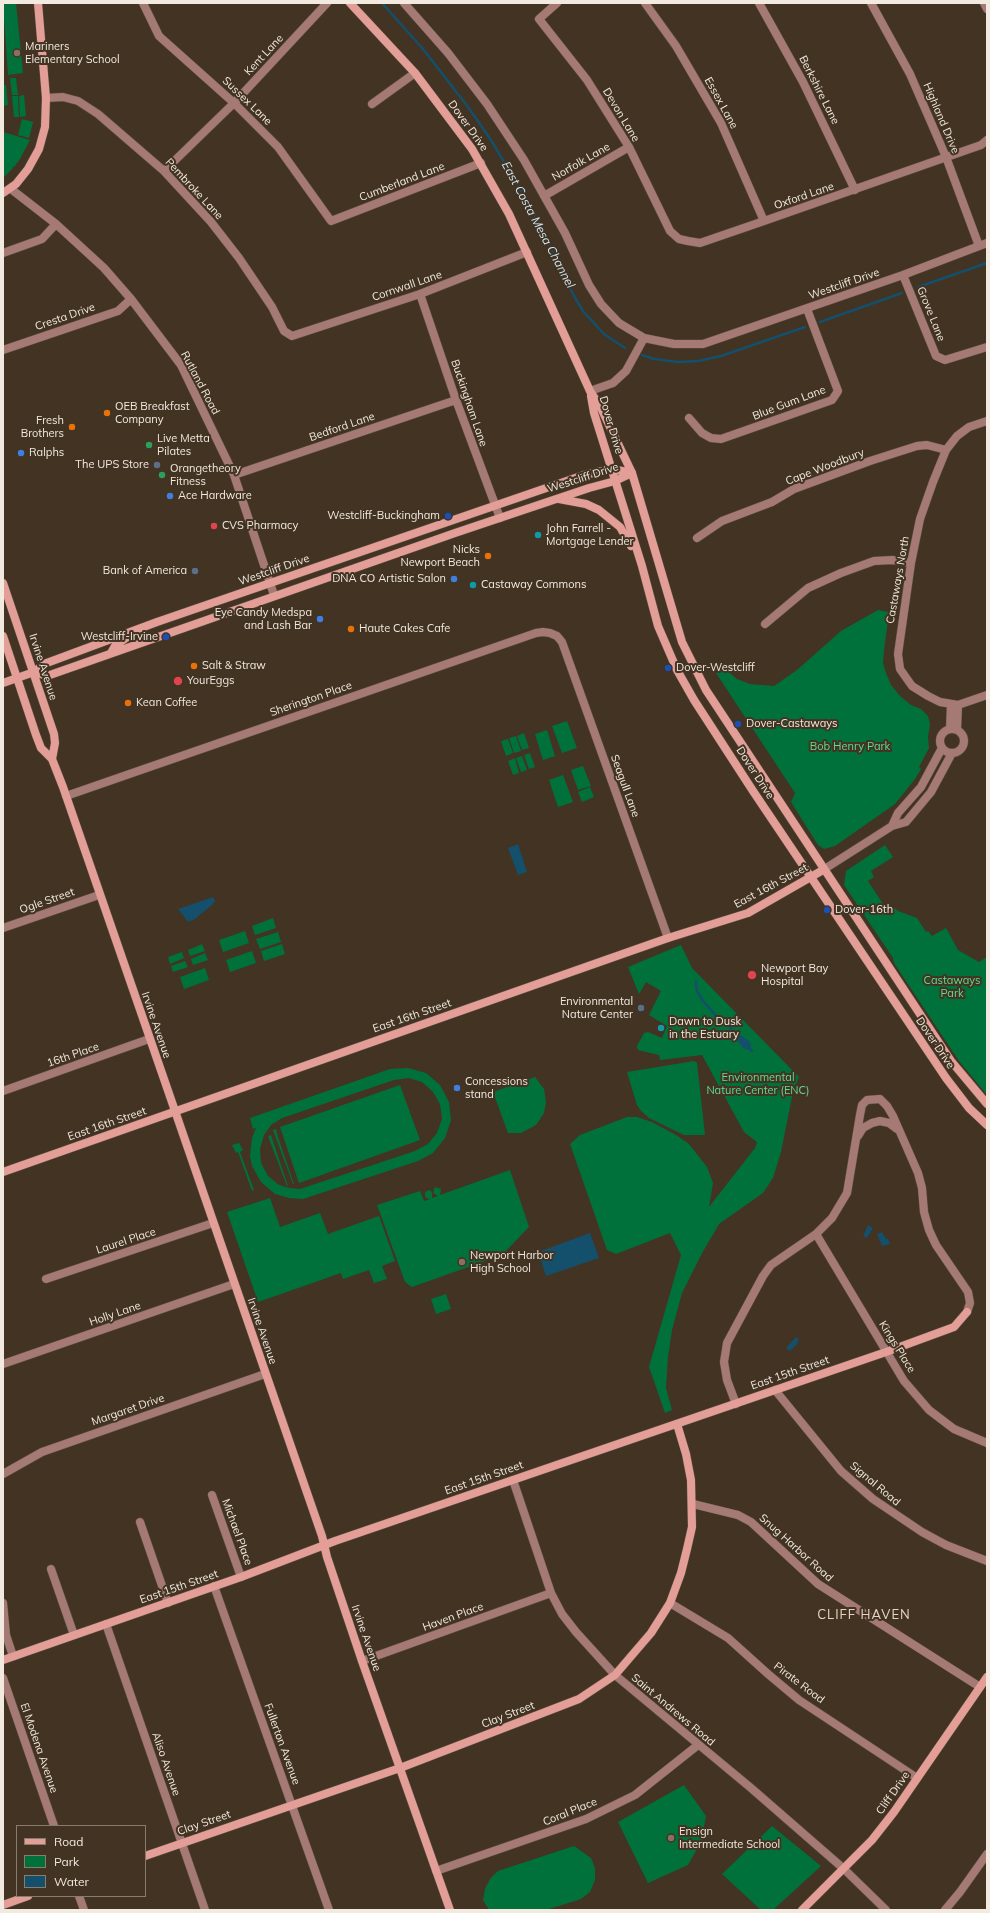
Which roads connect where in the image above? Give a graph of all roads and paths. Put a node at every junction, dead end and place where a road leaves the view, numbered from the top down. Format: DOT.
graph roads {
  1 [pos="38,3"];
  2 [pos="143,3"];
  3 [pos="327,3"];
  4 [pos="350,3"];
  5 [pos="557,3"];
  6 [pos="644,3"];
  7 [pos="759,3"];
  8 [pos="871,3"];
  9 [pos="984,3"];
  10 [pos="409,5"];
  11 [pos="987,9"];
  12 [pos="415,73"];
  13 [pos="46,98"];
  14 [pos="234,102"];
  15 [pos="372,104"];
  16 [pos="987,140"];
  17 [pos="629,148"];
  18 [pos="946,157"];
  19 [pos="481,163"];
  20 [pos="164,171"];
  21 [pos="10,188"];
  22 [pos="856,190"];
  23 [pos="3,193"];
  24 [pos="544,196"];
  25 [pos="332,221"];
  26 [pos="764,221"];
  27 [pos="56,224"];
  28 [pos="670,231"];
  29 [pos="983,245"];
  30 [pos="527,252"];
  31 [pos="3,253"];
  32 [pos="903,275"];
  33 [pos="420,294"];
  34 [pos="131,299"];
  35 [pos="807,308"];
  36 [pos="292,336"];
  37 [pos="644,338"];
  38 [pos="987,347"];
  39 [pos="3,350"];
  40 [pos="590,391"];
  41 [pos="456,400"];
  42 [pos="690,418"];
  43 [pos="987,421"];
  44 [pos="946,450"];
  45 [pos="612,469"];
  46 [pos="632,473"];
  47 [pos="234,475"];
  48 [pos="615,481"];
  49 [pos="556,499"];
  50 [pos="494,506"];
  51 [pos="500,518"];
  52 [pos="697,538"];
  53 [pos="911,563"];
  54 [pos="642,566"];
  55 [pos="3,583"];
  56 [pos="270,583"];
  57 [pos="274,596"];
  58 [pos="186,612"];
  59 [pos="765,624"];
  60 [pos="190,625"];
  61 [pos="141,628"];
  62 [pos="3,636"];
  63 [pos="562,642"];
  64 [pos="111,653"];
  65 [pos="34,672"];
  66 [pos="18,678"];
  67 [pos="3,683"];
  68 [pos="706,690"];
  69 [pos="987,696"];
  70 [pos="694,700"];
  71 [pos="954,705"];
  72 [pos="954,730"];
  73 [pos="942,748"];
  74 [pos="952,753"];
  75 [pos="52,759"];
  76 [pos="922,786"];
  77 [pos="931,792"];
  78 [pos="66,796"];
  79 [pos="892,826"];
  80 [pos="823,870"];
  81 [pos="811,877"];
  82 [pos="99,894"];
  83 [pos="3,928"];
  84 [pos="668,938"];
  85 [pos="150,1040"];
  86 [pos="3,1091"];
  87 [pos="987,1104"];
  88 [pos="175,1111"];
  89 [pos="987,1125"];
  90 [pos="898,1130"];
  91 [pos="856,1139"];
  92 [pos="3,1172"];
  93 [pos="213,1223"];
  94 [pos="816,1234"];
  95 [pos="46,1279"];
  96 [pos="234,1284"];
  97 [pos="886,1352"];
  98 [pos="3,1364"];
  99 [pos="265,1374"];
  100 [pos="775,1390"];
  101 [pos="736,1404"];
  102 [pos="677,1424"];
  103 [pos="987,1443"];
  104 [pos="3,1474"];
  105 [pos="513,1480"];
  106 [pos="212,1495"];
  107 [pos="692,1504"];
  108 [pos="140,1522"];
  109 [pos="324,1546"];
  110 [pos="987,1561"];
  111 [pos="51,1569"];
  112 [pos="241,1577"];
  113 [pos="214,1586"];
  114 [pos="550,1593"];
  115 [pos="3,1603"];
  116 [pos="168,1603"];
  117 [pos="670,1603"];
  118 [pos="106,1624"];
  119 [pos="74,1635"];
  120 [pos="14,1656"];
  121 [pos="3,1660"];
  122 [pos="362,1661"];
  123 [pos="614,1675"];
  124 [pos="987,1677"];
  125 [pos="3,1678"];
  126 [pos="980,1687"];
  127 [pos="698,1745"];
  128 [pos="400,1768"];
  129 [pos="917,1778"];
  130 [pos="292,1804"];
  131 [pos="54,1825"];
  132 [pos="182,1843"];
  133 [pos="987,1854"];
  134 [pos="146,1856"];
  135 [pos="844,1869"];
  136 [pos="436,1871"];
  137 [pos="25,1897"];
  138 [pos="79,1897"];
  139 [pos="3,1905"];
  140 [pos="84,1910"];
  141 [pos="205,1910"];
  142 [pos="328,1910"];
  143 [pos="450,1910"];
  144 [pos="802,1910"];
  145 [pos="886,1910"];
  146 [pos="945,1910"];
  1 -- 13 [label="street"];
  2 -- 14 [label="street, Sussex Lane"];
  3 -- 14 [label="street, Kent Lane"];
  4 -- 12 [label="street, Dover Drive"];
  5 -- 17 [label="street, Devon Lane"];
  6 -- 26 [label="street, Essex Lane"];
  7 -- 22 [label="street, Berkshire Lane"];
  8 -- 18 [label="street, Highland Drive"];
  9 -- 11 [label="street"];
  10 -- 24 [label="street"];
  12 -- 15 [label="street"];
  12 -- 19 [label="street, Dover Drive"];
  13 -- 20 [label="street, Pembroke Lane"];
  13 -- 21 [label="street"];
  14 -- 20 [label="street, Kent Lane"];
  14 -- 25 [label="street, Sussex Lane"];
  16 -- 18 [label="street, Oxford Lane"];
  17 -- 24 [label="street, Norfolk Lane"];
  17 -- 28 [label="street, Devon Lane"];
  18 -- 22 [label="street, Oxford Lane"];
  18 -- 29 [label="street, Highland Drive"];
  19 -- 25 [label="street, Cumberland Lane"];
  19 -- 30 [label="street, Dover Drive"];
  20 -- 36 [label="street, Pembroke Lane"];
  21 -- 23 [label="street"];
  21 -- 27 [label="street, Rutland Road"];
  22 -- 26 [label="street, Oxford Lane"];
  24 -- 37 [label="street"];
  26 -- 28 [label="street, Oxford Lane"];
  27 -- 31 [label="street"];
  27 -- 34 [label="street, Rutland Road"];
  29 -- 32 [label="street, Westcliff Drive"];
  30 -- 33 [label="street, Cornwall Lane"];
  30 -- 40 [label="street, Dover Drive"];
  32 -- 35 [label="street, Westcliff Drive"];
  32 -- 38 [label="street, Grove Lane"];
  33 -- 36 [label="street, Cornwall Lane"];
  33 -- 41 [label="street, Buckingham Lane"];
  34 -- 39 [label="street, Cresta Drive"];
  34 -- 47 [label="street, Rutland Road"];
  35 -- 37 [label="street, Westcliff Drive"];
  35 -- 42 [label="street, Blue Gum Lane"];
  37 -- 40 [label="street"];
  40 -- 45 [label="street, Dover Drive"];
  40 -- 46 [label="street, Dover Drive"];
  41 -- 47 [label="street, Bedford Lane"];
  41 -- 50 [label="street, Buckingham Lane"];
  43 -- 44 [label="street, Castaways North"];
  44 -- 52 [label="street, Cape Woodbury"];
  44 -- 53 [label="street, Castaways North"];
  45 -- 46 [label="street, Westcliff Drive"];
  45 -- 48 [label="street, Dover Drive"];
  45 -- 50 [label="street, Westcliff Drive"];
  46 -- 48 [label="street, Westcliff Drive"];
  46 -- 68 [label="street, Dover Drive"];
  47 -- 56 [label="street, Rutland Road"];
  48 -- 49 [label="street, Westcliff Drive"];
  48 -- 54 [label="street, Dover Drive"];
  49 -- 51 [label="street, Westcliff Drive"];
  49 -- 54 [label="street"];
  50 -- 51 [label="street, Buckingham Lane"];
  50 -- 56 [label="street, Westcliff Drive"];
  51 -- 57 [label="street, Westcliff Drive"];
  53 -- 59 [label="street"];
  53 -- 71 [label="street, Castaways North"];
  54 -- 70 [label="street, Dover Drive"];
  55 -- 65 [label="street, Irvine Avenue"];
  56 -- 57 [label="street, Rutland Road"];
  56 -- 58 [label="street, Westcliff Drive"];
  57 -- 60 [label="street, Westcliff Drive"];
  58 -- 60 [label="street"];
  58 -- 61 [label="street, Westcliff Drive"];
  60 -- 64 [label="street, Westcliff Drive"];
  61 -- 64 [label="street"];
  61 -- 65 [label="street, Westcliff Drive"];
  62 -- 66 [label="street, Irvine Avenue"];
  63 -- 78 [label="street, Sherington Place"];
  63 -- 84 [label="street, Seagull Lane"];
  64 -- 65 [label="street, Westcliff Drive"];
  65 -- 66 [label="street"];
  65 -- 75 [label="street, Irvine Avenue"];
  66 -- 67 [label="street"];
  66 -- 75 [label="street, Irvine Avenue"];
  68 -- 70 [label="street"];
  68 -- 80 [label="street, Dover Drive"];
  69 -- 71 [label="street"];
  70 -- 81 [label="street, Dover Drive"];
  71 -- 72 [label="street"];
  72 -- 73 [label="street"];
  72 -- 74 [label="street"];
  73 -- 74 [label="street"];
  73 -- 76 [label="street"];
  74 -- 77 [label="street"];
  75 -- 78 [label="street, Irvine Avenue"];
  76 -- 77 [label="street"];
  76 -- 79 [label="street"];
  77 -- 79 [label="street"];
  78 -- 82 [label="street, Irvine Avenue"];
  79 -- 80 [label="street"];
  80 -- 81 [label="street, East 16th Street"];
  80 -- 87 [label="street, Dover Drive"];
  81 -- 84 [label="street, East 16th Street"];
  81 -- 89 [label="street, Dover Drive"];
  82 -- 83 [label="street, Ogle Street"];
  82 -- 85 [label="street, Irvine Avenue"];
  84 -- 88 [label="street, East 16th Street"];
  85 -- 86 [label="street, 16th Place"];
  85 -- 88 [label="street, Irvine Avenue"];
  88 -- 92 [label="street, East 16th Street"];
  88 -- 93 [label="street, Irvine Avenue"];
  90 -- 91 [label="street"];
  90 -- 91 [label="street"];
  90 -- 97 [label="street, East 15th Street"];
  91 -- 94 [label="street"];
  93 -- 95 [label="street, Laurel Place"];
  93 -- 96 [label="street, Irvine Avenue"];
  94 -- 97 [label="street, Kings Place"];
  94 -- 101 [label="street"];
  96 -- 98 [label="street, Holly Lane"];
  96 -- 99 [label="street, Irvine Avenue"];
  97 -- 100 [label="street, East 15th Street"];
  97 -- 103 [label="street, Kings Place"];
  99 -- 104 [label="street, Margaret Drive"];
  99 -- 109 [label="street, Irvine Avenue"];
  100 -- 101 [label="street, East 15th Street"];
  100 -- 110 [label="street, Signal Road"];
  101 -- 102 [label="street, East 15th Street"];
  102 -- 105 [label="street, East 15th Street"];
  102 -- 107 [label="street, Clay Street"];
  105 -- 109 [label="street, East 15th Street"];
  105 -- 114 [label="street, Saint Andrews Road"];
  106 -- 112 [label="street, Michael Place"];
  107 -- 117 [label="street, Clay Street"];
  107 -- 126 [label="street, Snug Harbor Road"];
  108 -- 116 [label="street"];
  109 -- 112 [label="street, East 15th Street"];
  109 -- 122 [label="street, Irvine Avenue"];
  111 -- 119 [label="street"];
  112 -- 113 [label="street, East 15th Street"];
  113 -- 116 [label="street, East 15th Street"];
  113 -- 130 [label="street, Fullerton Avenue"];
  114 -- 122 [label="street, Haven Place"];
  114 -- 123 [label="street, Saint Andrews Road"];
  115 -- 120 [label="street"];
  116 -- 118 [label="street, East 15th Street"];
  117 -- 123 [label="street, Clay Street"];
  117 -- 129 [label="street, Pirate Road"];
  118 -- 119 [label="street, East 15th Street"];
  118 -- 132 [label="street, Aliso Avenue"];
  119 -- 120 [label="street, East 15th Street"];
  120 -- 121 [label="street, East 15th Street"];
  122 -- 128 [label="street, Irvine Avenue"];
  123 -- 127 [label="street, Saint Andrews Road"];
  123 -- 128 [label="street, Clay Street"];
  124 -- 126 [label="street, Cliff Drive"];
  125 -- 131 [label="street, El Modena Avenue"];
  126 -- 129 [label="street, Cliff Drive"];
  127 -- 135 [label="street, Saint Andrews Road"];
  127 -- 136 [label="street, Coral Place"];
  128 -- 130 [label="street, Clay Street"];
  128 -- 136 [label="street, Irvine Avenue"];
  129 -- 135 [label="street, Cliff Drive"];
  130 -- 132 [label="street, Clay Street"];
  130 -- 142 [label="street, Fullerton Avenue"];
  132 -- 134 [label="street, Clay Street"];
  132 -- 141 [label="street, Aliso Avenue"];
  133 -- 146 [label="street"];
  135 -- 144 [label="street, Cliff Drive"];
  135 -- 145 [label="street, Saint Andrews Road"];
  136 -- 143 [label="street, Irvine Avenue"];
  137 -- 139 [label="street"];
  138 -- 140 [label="street"];
}
